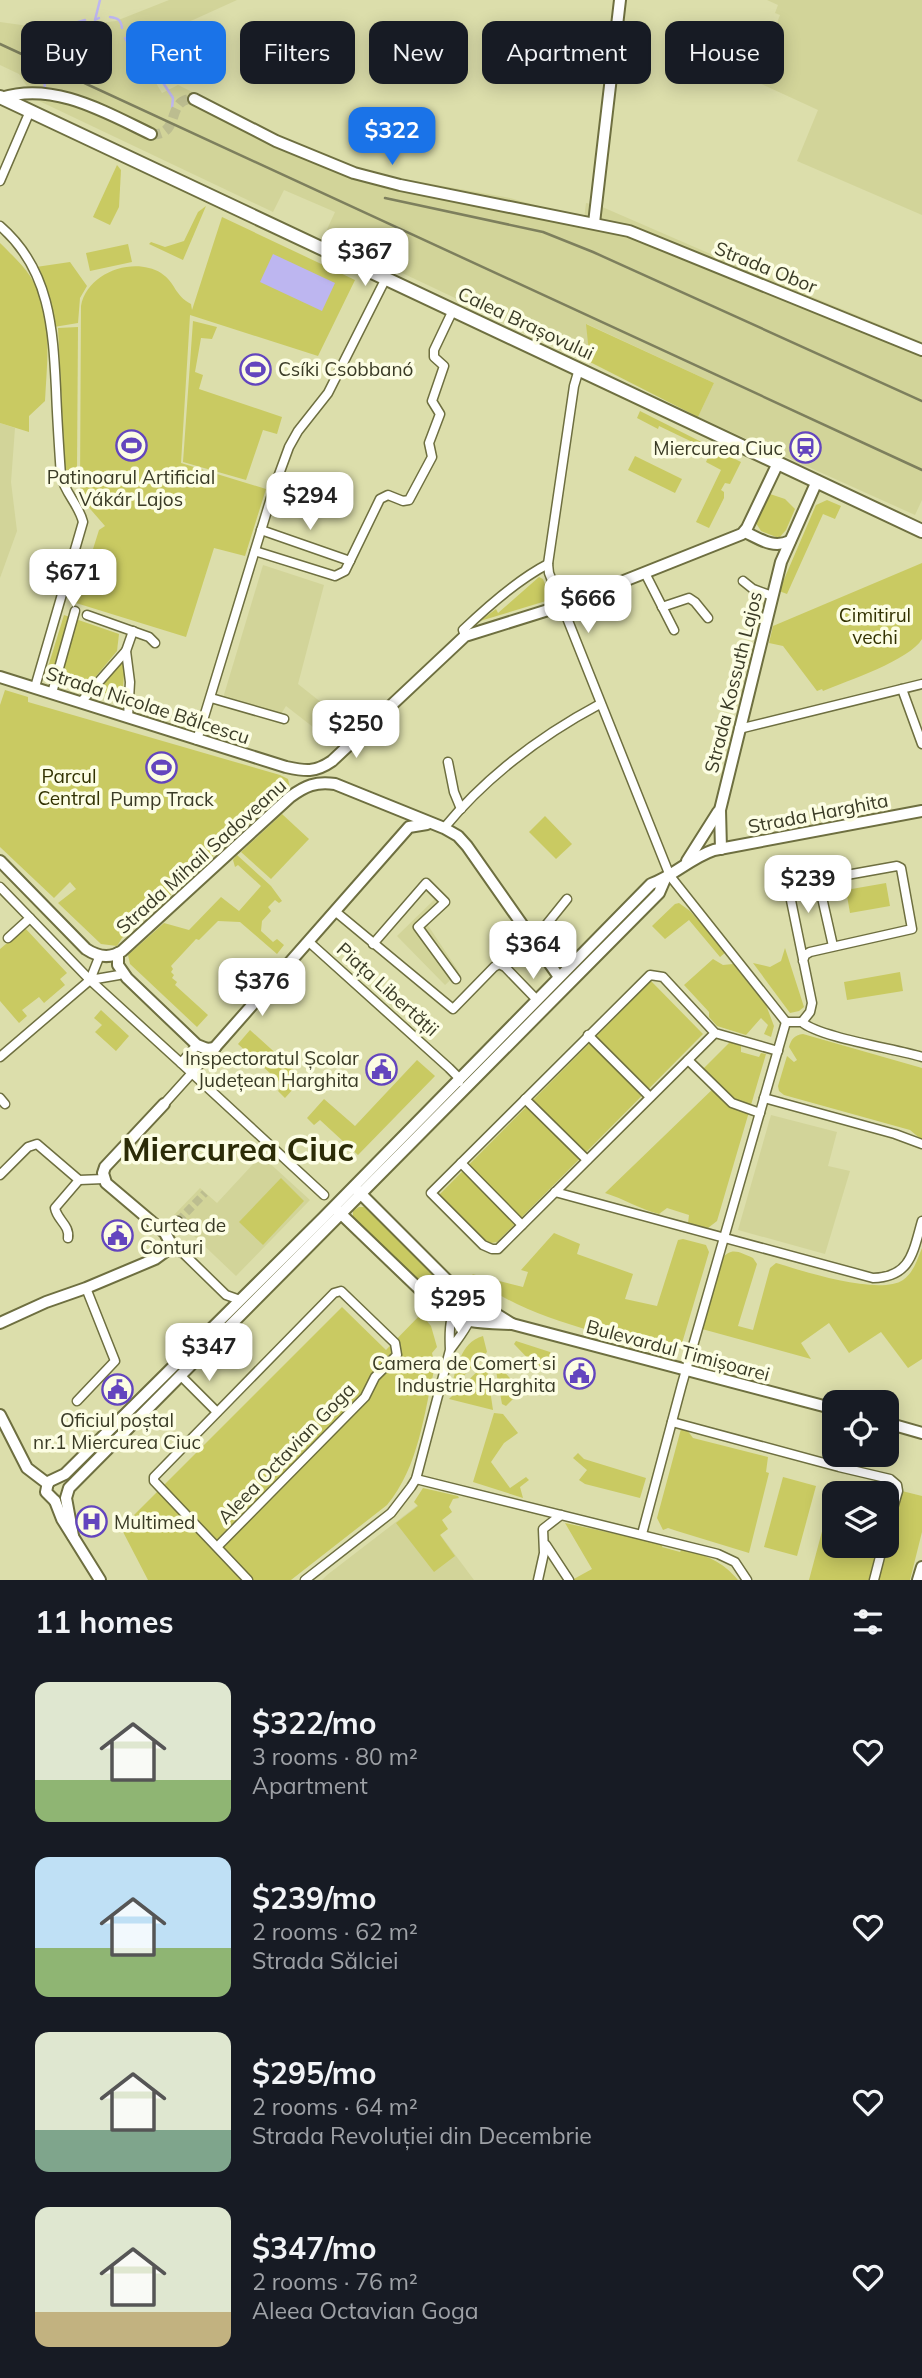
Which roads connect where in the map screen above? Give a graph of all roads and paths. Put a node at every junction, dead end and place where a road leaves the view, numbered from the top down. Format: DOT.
graph roads {
  1 [pos="620,0"];
  2 [pos="0,97"];
  3 [pos="194,99"];
  4 [pos="30,111"];
  5 [pos="151,134"];
  6 [pos="0,181"];
  7 [pos="594,223"];
  8 [pos="0,226"];
  9 [pos="386,278"];
  10 [pos="453,310"];
  11 [pos="922,349"];
  12 [pos="579,369"];
  13 [pos="778,463"];
  14 [pos="817,481"];
  15 [pos="261,530"];
  16 [pos="745,531"];
  17 [pos="922,531"];
  18 [pos="790,541"];
  19 [pos="768,543"];
  20 [pos="255,551"];
  21 [pos="350,561"];
  22 [pos="781,562"];
  23 [pos="548,564"];
  24 [pos="645,573"];
  25 [pos="743,581"];
  26 [pos="772,596"];
  27 [pos="561,606"];
  28 [pos="662,607"];
  29 [pos="75,611"];
  30 [pos="87,615"];
  31 [pos="708,618"];
  32 [pos="133,631"];
  33 [pos="674,631"];
  34 [pos="465,636"];
  35 [pos="155,643"];
  36 [pos="126,651"];
  37 [pos="0,677"];
  38 [pos="922,684"];
  39 [pos="35,687"];
  40 [pos="902,689"];
  41 [pos="52,693"];
  42 [pos="211,698"];
  43 [pos="81,702"];
  44 [pos="600,704"];
  45 [pos="128,718"];
  46 [pos="284,719"];
  47 [pos="739,729"];
  48 [pos="197,740"];
  49 [pos="922,744"];
  50 [pos="332,761"];
  51 [pos="448,762"];
  52 [pos="286,767"];
  53 [pos="335,784"];
  54 [pos="290,797"];
  55 [pos="461,810"];
  56 [pos="720,810"];
  57 [pos="399,811"];
  58 [pos="922,811"];
  59 [pos="438,826"];
  60 [pos="409,827"];
  61 [pos="720,849"];
  62 [pos="685,863"];
  63 [pos="1,867"];
  64 [pos="816,871"];
  65 [pos="668,877"];
  66 [pos="0,887"];
  67 [pos="567,899"];
  68 [pos="336,912"];
  69 [pos="30,918"];
  70 [pos="8,938"];
  71 [pos="534,940"];
  72 [pos="309,942"];
  73 [pos="373,944"];
  74 [pos="833,946"];
  75 [pos="118,953"];
  76 [pos="98,960"];
  77 [pos="803,961"];
  78 [pos="119,975"];
  79 [pos="559,977"];
  80 [pos="456,979"];
  81 [pos="90,980"];
  82 [pos="537,1000"];
  83 [pos="786,1022"];
  84 [pos="802,1022"];
  85 [pos="715,1033"];
  86 [pos="588,1035"];
  87 [pos="196,1046"];
  88 [pos="213,1051"];
  89 [pos="778,1051"];
  90 [pos="0,1057"];
  91 [pos="922,1057"];
  92 [pos="688,1060"];
  93 [pos="181,1063"];
  94 [pos="192,1074"];
  95 [pos="459,1078"];
  96 [pos="650,1097"];
  97 [pos="456,1098"];
  98 [pos="764,1098"];
  99 [pos="524,1099"];
  100 [pos="164,1104"];
  101 [pos="760,1113"];
  102 [pos="922,1144"];
  103 [pos="587,1160"];
  104 [pos="461,1163"];
  105 [pos="0,1175"];
  106 [pos="79,1180"];
  107 [pos="104,1180"];
  108 [pos="357,1191"];
  109 [pos="555,1192"];
  110 [pos="324,1195"];
  111 [pos="338,1210"];
  112 [pos="178,1221"];
  113 [pos="922,1221"];
  114 [pos="522,1225"];
  115 [pos="165,1233"];
  116 [pos="68,1238"];
  117 [pos="724,1238"];
  118 [pos="169,1247"];
  119 [pos="86,1288"];
  120 [pos="456,1289"];
  121 [pos="470,1297"];
  122 [pos="240,1300"];
  123 [pos="252,1303"];
  124 [pos="483,1305"];
  125 [pos="438,1307"];
  126 [pos="452,1316"];
  127 [pos="474,1322"];
  128 [pos="0,1323"];
  129 [pos="512,1324"];
  130 [pos="449,1330"];
  131 [pos="450,1350"];
  132 [pos="685,1370"];
  133 [pos="180,1375"];
  134 [pos="77,1401"];
  135 [pos="822,1406"];
  136 [pos="218,1412"];
  137 [pos="0,1415"];
  138 [pos="672,1422"];
  139 [pos="899,1426"];
  140 [pos="920,1432"];
  141 [pos="59,1478"];
  142 [pos="416,1479"];
  143 [pos="892,1481"];
  144 [pos="48,1484"];
  145 [pos="63,1495"];
  146 [pos="561,1515"];
  147 [pos="642,1534"];
  148 [pos="545,1543"];
  149 [pos="218,1546"];
  150 [pos="880,1558"];
  151 [pos="922,1567"];
  152 [pos="100,1580"];
  153 [pos="248,1580"];
  154 [pos="305,1580"];
  155 [pos="538,1580"];
  156 [pos="569,1580"];
  157 [pos="747,1580"];
  158 [pos="874,1580"];
  159 [pos="918,1580"];
  1 -- 7 [label="street"];
  2 -- 4 [label="main road, Calea Brașovului"];
  2 -- 5 [label="street"];
  3 -- 7 [label="street, Strada Obor"];
  4 -- 6 [label="street"];
  4 -- 9 [label="main road, Calea Brașovului"];
  7 -- 11 [label="street, Strada Obor"];
  8 -- 39 [label="street"];
  9 -- 10 [label="main road, Calea Brașovului"];
  9 -- 15 [label="street"];
  10 -- 12 [label="main road, Calea Brașovului"];
  10 -- 21 [label="street"];
  12 -- 13 [label="main road, Calea Brașovului"];
  12 -- 23 [label="street"];
  13 -- 14 [label="main road, Calea Brașovului"];
  13 -- 16 [label="street"];
  14 -- 17 [label="main road, Calea Brașovului"];
  14 -- 18 [label="street, Strada Kossuth Lajos"];
  15 -- 20 [label="street"];
  15 -- 21 [label="street"];
  16 -- 19 [label="street"];
  16 -- 24 [label="street, Strada Mihail Sadoveanu"];
  18 -- 19 [label="street"];
  18 -- 22 [label="street, Strada Kossuth Lajos"];
  19 -- 22 [label="street"];
  20 -- 21 [label="street"];
  20 -- 42 [label="street"];
  22 -- 26 [label="street, Strada Kossuth Lajos"];
  23 -- 27 [label="street"];
  23 -- 34 [label="street, Strada Mihail Sadoveanu"];
  24 -- 27 [label="street, Strada Mihail Sadoveanu"];
  24 -- 28 [label="street"];
  25 -- 26 [label="street"];
  26 -- 47 [label="street, Strada Kossuth Lajos"];
  27 -- 34 [label="street, Strada Mihail Sadoveanu"];
  27 -- 44 [label="street"];
  28 -- 31 [label="street"];
  28 -- 33 [label="street"];
  29 -- 41 [label="street"];
  30 -- 32 [label="street"];
  32 -- 35 [label="street"];
  32 -- 36 [label="street"];
  34 -- 50 [label="street, Strada Mihail Sadoveanu"];
  36 -- 43 [label="street"];
  36 -- 45 [label="street"];
  37 -- 39 [label="street, Strada Nicolae Bălcescu"];
  38 -- 40 [label="street"];
  39 -- 41 [label="street, Strada Nicolae Bălcescu"];
  40 -- 47 [label="street"];
  40 -- 49 [label="street"];
  41 -- 43 [label="street, Strada Nicolae Bălcescu"];
  42 -- 46 [label="street"];
  42 -- 48 [label="street"];
  43 -- 45 [label="street, Strada Nicolae Bălcescu"];
  44 -- 55 [label="street"];
  44 -- 65 [label="street"];
  45 -- 48 [label="street, Strada Nicolae Bălcescu"];
  47 -- 56 [label="street, Strada Kossuth Lajos"];
  48 -- 52 [label="street, Strada Nicolae Bălcescu"];
  50 -- 52 [label="street, Strada Mihail Sadoveanu"];
  50 -- 53 [label="street"];
  51 -- 55 [label="street"];
  52 -- 54 [label="street"];
  53 -- 54 [label="street, Strada Mihail Sadoveanu"];
  53 -- 57 [label="street"];
  54 -- 75 [label="street, Strada Mihail Sadoveanu"];
  55 -- 59 [label="street"];
  56 -- 61 [label="street, Strada Kossuth Lajos"];
  56 -- 62 [label="street, Strada Kossuth Lajos"];
  57 -- 59 [label="street"];
  57 -- 60 [label="street"];
  58 -- 61 [label="street, Strada Harghita"];
  59 -- 60 [label="street"];
  59 -- 71 [label="street"];
  60 -- 68 [label="street"];
  61 -- 62 [label="street, Strada Kossuth Lajos"];
  62 -- 65 [label="street, Strada Kossuth Lajos"];
  63 -- 75 [label="street"];
  64 -- 74 [label="street"];
  64 -- 74 [label="street"];
  64 -- 77 [label="street"];
  65 -- 79 [label="street, Strada Kossuth Lajos"];
  65 -- 83 [label="street"];
  65 -- 97 [label="street, Strada Kossuth Lajos"];
  66 -- 69 [label="street"];
  67 -- 71 [label="street"];
  68 -- 72 [label="street"];
  68 -- 73 [label="street"];
  69 -- 70 [label="street"];
  69 -- 81 [label="street"];
  71 -- 79 [label="street"];
  72 -- 88 [label="street, Piața Libertății"];
  72 -- 95 [label="street, Piața Libertății"];
  73 -- 80 [label="street"];
  73 -- 82 [label="street"];
  74 -- 77 [label="street"];
  75 -- 88 [label="street"];
  76 -- 81 [label="street"];
  77 -- 84 [label="street"];
  78 -- 81 [label="street"];
  79 -- 82 [label="street, Strada Kossuth Lajos"];
  81 -- 90 [label="street"];
  81 -- 93 [label="street"];
  82 -- 95 [label="street, Strada Kossuth Lajos"];
  83 -- 84 [label="street"];
  83 -- 89 [label="street"];
  84 -- 91 [label="street"];
  85 -- 86 [label="street"];
  85 -- 89 [label="street"];
  85 -- 92 [label="street"];
  86 -- 96 [label="street"];
  86 -- 99 [label="street"];
  87 -- 93 [label="street"];
  88 -- 94 [label="street, Piața Libertății"];
  89 -- 98 [label="street"];
  92 -- 96 [label="street"];
  92 -- 101 [label="street"];
  93 -- 94 [label="street"];
  94 -- 100 [label="street, Piața Libertății"];
  94 -- 110 [label="street"];
  95 -- 97 [label="street"];
  95 -- 108 [label="street, Strada Kossuth Lajos"];
  96 -- 103 [label="street"];
  97 -- 108 [label="street, Strada Kossuth Lajos"];
  98 -- 101 [label="street"];
  98 -- 102 [label="street"];
  99 -- 103 [label="street"];
  99 -- 104 [label="street"];
  100 -- 107 [label="street, Piața Libertății"];
  101 -- 117 [label="street"];
  103 -- 109 [label="street"];
  104 -- 114 [label="street"];
  104 -- 114 [label="street"];
  105 -- 106 [label="street"];
  106 -- 107 [label="street"];
  106 -- 116 [label="street"];
  107 -- 115 [label="street"];
  108 -- 111 [label="street, Strada Kossuth Lajos"];
  108 -- 120 [label="street, Bulevardul Timișoarei"];
  109 -- 114 [label="street"];
  109 -- 117 [label="street"];
  111 -- 122 [label="street, Strada Kossuth Lajos"];
  111 -- 123 [label="street, Strada Kossuth Lajos"];
  111 -- 125 [label="street, Bulevardul Timișoarei"];
  112 -- 115 [label="street"];
  113 -- 117 [label="street"];
  115 -- 118 [label="street"];
  117 -- 132 [label="street"];
  118 -- 119 [label="street"];
  118 -- 122 [label="street"];
  119 -- 128 [label="street"];
  119 -- 134 [label="street"];
  120 -- 121 [label="street, Bulevardul Timișoarei"];
  120 -- 125 [label="street"];
  121 -- 124 [label="street, Bulevardul Timișoarei"];
  121 -- 126 [label="street"];
  121 -- 127 [label="street"];
  122 -- 123 [label="street"];
  122 -- 141 [label="street, Strada Kossuth Lajos"];
  123 -- 133 [label="street, Strada Kossuth Lajos"];
  124 -- 127 [label="street"];
  124 -- 129 [label="street, Bulevardul Timișoarei"];
  125 -- 126 [label="street, Bulevardul Timișoarei"];
  125 -- 130 [label="street"];
  126 -- 127 [label="street, Bulevardul Timișoarei"];
  126 -- 130 [label="street"];
  127 -- 129 [label="street, Bulevardul Timișoarei"];
  127 -- 131 [label="street"];
  129 -- 132 [label="street, Bulevardul Timișoarei"];
  130 -- 131 [label="street"];
  131 -- 142 [label="street"];
  132 -- 135 [label="street, Bulevardul Timișoarei"];
  132 -- 138 [label="street"];
  133 -- 136 [label="street"];
  133 -- 145 [label="street, Strada Kossuth Lajos"];
  136 -- 149 [label="street, Aleea Octavian Goga"];
  136 -- 149 [label="street, Aleea Octavian Goga"];
  137 -- 144 [label="street"];
  138 -- 143 [label="street"];
  138 -- 147 [label="street"];
  139 -- 140 [label="street"];
  141 -- 144 [label="street, Strada Kossuth Lajos"];
  141 -- 145 [label="street"];
  142 -- 146 [label="street"];
  142 -- 154 [label="street"];
  144 -- 145 [label="street"];
  145 -- 152 [label="street"];
  146 -- 147 [label="street"];
  146 -- 148 [label="street"];
  147 -- 157 [label="street"];
  148 -- 155 [label="street"];
  148 -- 156 [label="street"];
  149 -- 153 [label="street, Aleea Octavian Goga"];
  150 -- 158 [label="street"];
  151 -- 159 [label="street"];
}
